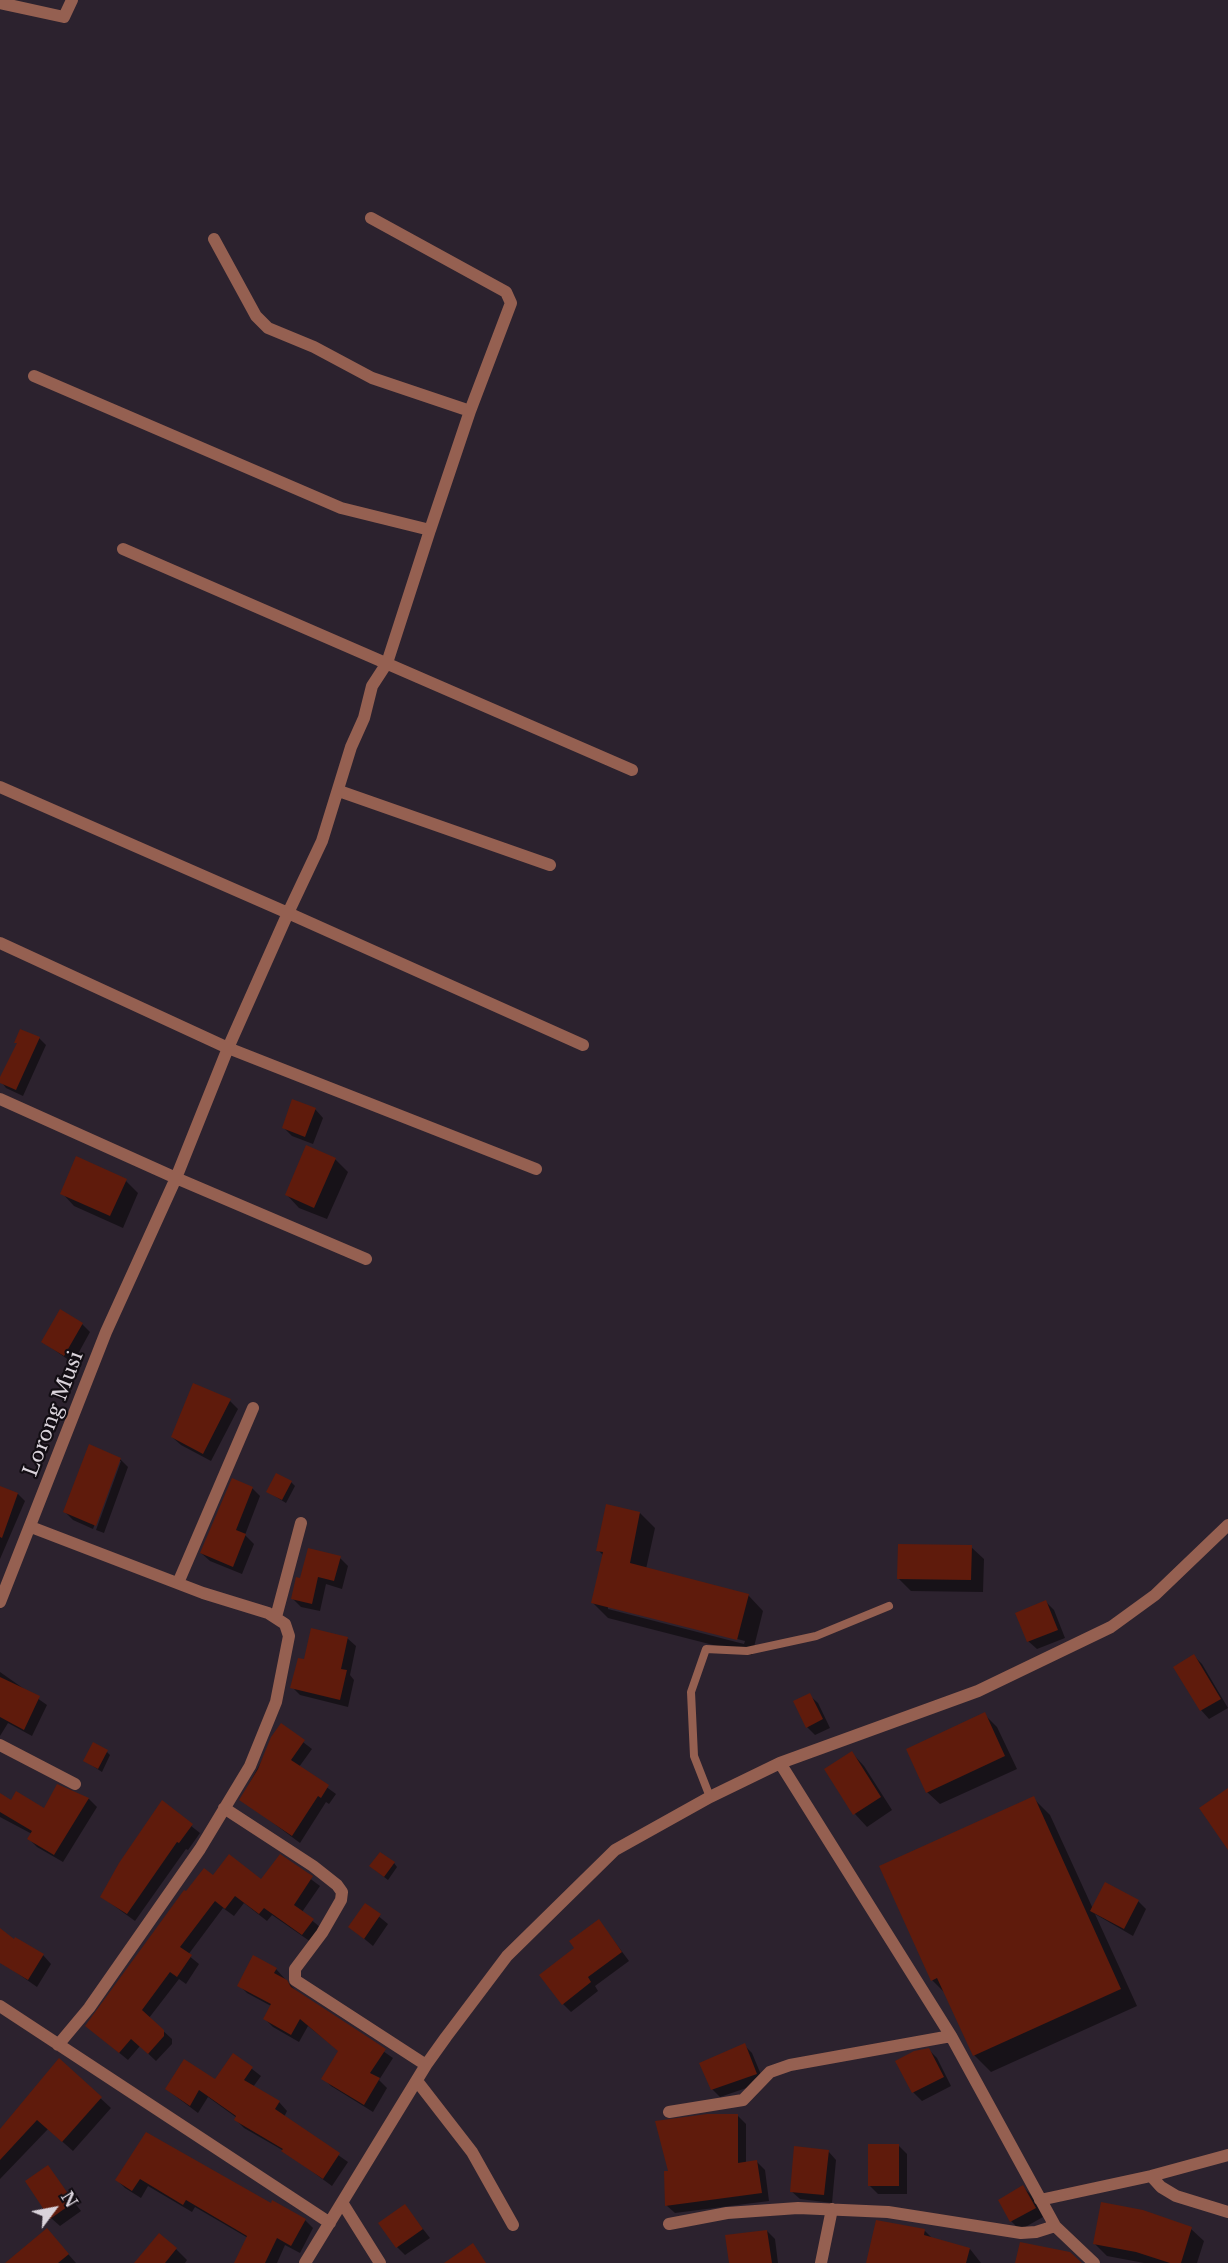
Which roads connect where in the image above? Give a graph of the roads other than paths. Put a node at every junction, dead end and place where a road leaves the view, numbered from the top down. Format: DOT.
graph roads {
  1 [pos="72,0"];
  2 [pos="0,3"];
  3 [pos="371,218"];
  4 [pos="214,239"];
  5 [pos="34,376"];
  6 [pos="470,411"];
  7 [pos="430,530"];
  8 [pos="123,549"];
  9 [pos="387,663"];
  10 [pos="632,770"];
  11 [pos="0,787"];
  12 [pos="339,791"];
  13 [pos="549,865"];
  14 [pos="288,914"];
  15 [pos="0,943"];
  16 [pos="583,1045"];
  17 [pos="228,1048"];
  18 [pos="0,1099"];
  19 [pos="536,1169"];
  20 [pos="176,1178"];
  21 [pos="366,1259"];
  22 [pos="253,1408"];
  23 [pos="301,1523"];
  24 [pos="1228,1525"];
  25 [pos="31,1527"];
  26 [pos="178,1583"];
  27 [pos="0,1602"];
  28 [pos="889,1606"];
  29 [pos="276,1617"];
  30 [pos="0,1745"];
  31 [pos="780,1763"];
  32 [pos="75,1784"];
  33 [pos="710,1797"];
  34 [pos="225,1808"];
  35 [pos="0,2006"];
  36 [pos="951,2036"];
  37 [pos="58,2045"];
  38 [pos="426,2065"];
  39 [pos="417,2081"];
  40 [pos="669,2112"];
  41 [pos="1228,2155"];
  42 [pos="1151,2176"];
  43 [pos="1040,2200"];
  44 [pos="343,2204"];
  45 [pos="832,2209"];
  46 [pos="1228,2212"];
  47 [pos="330,2223"];
  48 [pos="669,2224"];
  49 [pos="513,2225"];
  50 [pos="1055,2226"];
  51 [pos="1077,2257"];
  52 [pos="305,2263"];
  53 [pos="380,2263"];
  54 [pos="821,2263"];
  55 [pos="1094,2263"];
  1 -- 2 [label="street"];
  3 -- 6 [label="street, Lorong Musi"];
  4 -- 6 [label="street"];
  5 -- 7 [label="street"];
  6 -- 7 [label="street, Lorong Musi"];
  7 -- 9 [label="street, Lorong Musi"];
  8 -- 9 [label="street"];
  9 -- 10 [label="street"];
  9 -- 12 [label="street, Lorong Musi"];
  11 -- 14 [label="street"];
  12 -- 13 [label="street"];
  12 -- 14 [label="street, Lorong Musi"];
  14 -- 16 [label="street"];
  14 -- 17 [label="street, Lorong Musi"];
  15 -- 17 [label="street"];
  17 -- 19 [label="street"];
  17 -- 20 [label="street, Lorong Musi"];
  18 -- 20 [label="street"];
  20 -- 21 [label="street"];
  20 -- 25 [label="street, Lorong Musi"];
  22 -- 26 [label="street"];
  23 -- 29 [label="street"];
  24 -- 31 [label="street"];
  25 -- 26 [label="street"];
  25 -- 27 [label="street, Lorong Musi"];
  26 -- 29 [label="street"];
  28 -- 33 [label="lane"];
  29 -- 34 [label="street"];
  30 -- 32 [label="street"];
  31 -- 33 [label="street"];
  31 -- 36 [label="street"];
  33 -- 38 [label="street"];
  34 -- 37 [label="street"];
  34 -- 38 [label="street"];
  35 -- 37 [label="street"];
  36 -- 40 [label="street"];
  36 -- 43 [label="street"];
  37 -- 47 [label="street"];
  38 -- 39 [label="street"];
  39 -- 44 [label="street"];
  39 -- 49 [label="street"];
  41 -- 42 [label="street"];
  42 -- 43 [label="street"];
  42 -- 46 [label="street"];
  43 -- 50 [label="street"];
  44 -- 47 [label="street"];
  44 -- 53 [label="street"];
  45 -- 48 [label="street"];
  45 -- 50 [label="street"];
  45 -- 54 [label="street"];
  47 -- 52 [label="street"];
  50 -- 51 [label="street"];
  51 -- 55 [label="street"];
}
